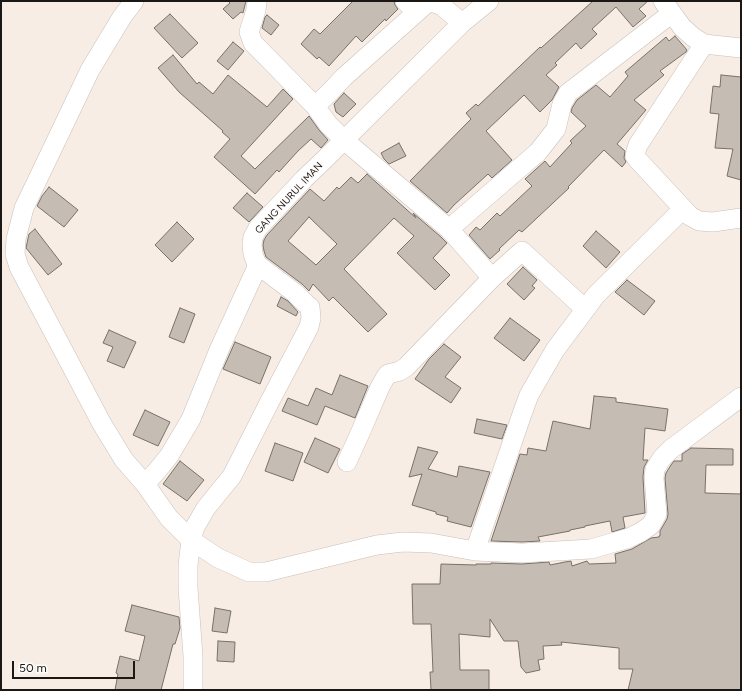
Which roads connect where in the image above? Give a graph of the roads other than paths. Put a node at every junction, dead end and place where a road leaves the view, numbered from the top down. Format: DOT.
graph roads {
  1 [pos="134,1"];
  2 [pos="489,1"];
  3 [pos="257,2"];
  4 [pos="411,6"];
  5 [pos="668,7"];
  6 [pos="462,24"];
  7 [pos="704,44"];
  8 [pos="741,48"];
  9 [pos="315,106"];
  10 [pos="344,140"];
  11 [pos="683,209"];
  12 [pos="741,218"];
  13 [pos="449,229"];
  14 [pos="258,265"];
  15 [pos="492,278"];
  16 [pos="585,309"];
  17 [pos="741,397"];
  18 [pos="347,462"];
  19 [pos="145,484"];
  20 [pos="193,534"];
  21 [pos="475,550"];
  22 [pos="193,690"];
  1 -- 19 [label="street"];
  2 -- 6 [label="street"];
  3 -- 9 [label="street"];
  4 -- 6 [label="street"];
  4 -- 9 [label="street"];
  5 -- 7 [label="street"];
  5 -- 13 [label="street"];
  6 -- 10 [label="street, GANG NURUL IMAN"];
  7 -- 8 [label="street"];
  7 -- 11 [label="street"];
  9 -- 10 [label="street"];
  10 -- 13 [label="street"];
  10 -- 14 [label="street, GANG NURUL IMAN"];
  11 -- 12 [label="street"];
  11 -- 16 [label="street"];
  13 -- 15 [label="street"];
  14 -- 19 [label="street"];
  14 -- 20 [label="street"];
  15 -- 16 [label="street"];
  15 -- 18 [label="street"];
  16 -- 21 [label="street"];
  17 -- 21 [label="street"];
  19 -- 20 [label="street"];
  20 -- 21 [label="street"];
  20 -- 22 [label="street"];
}
